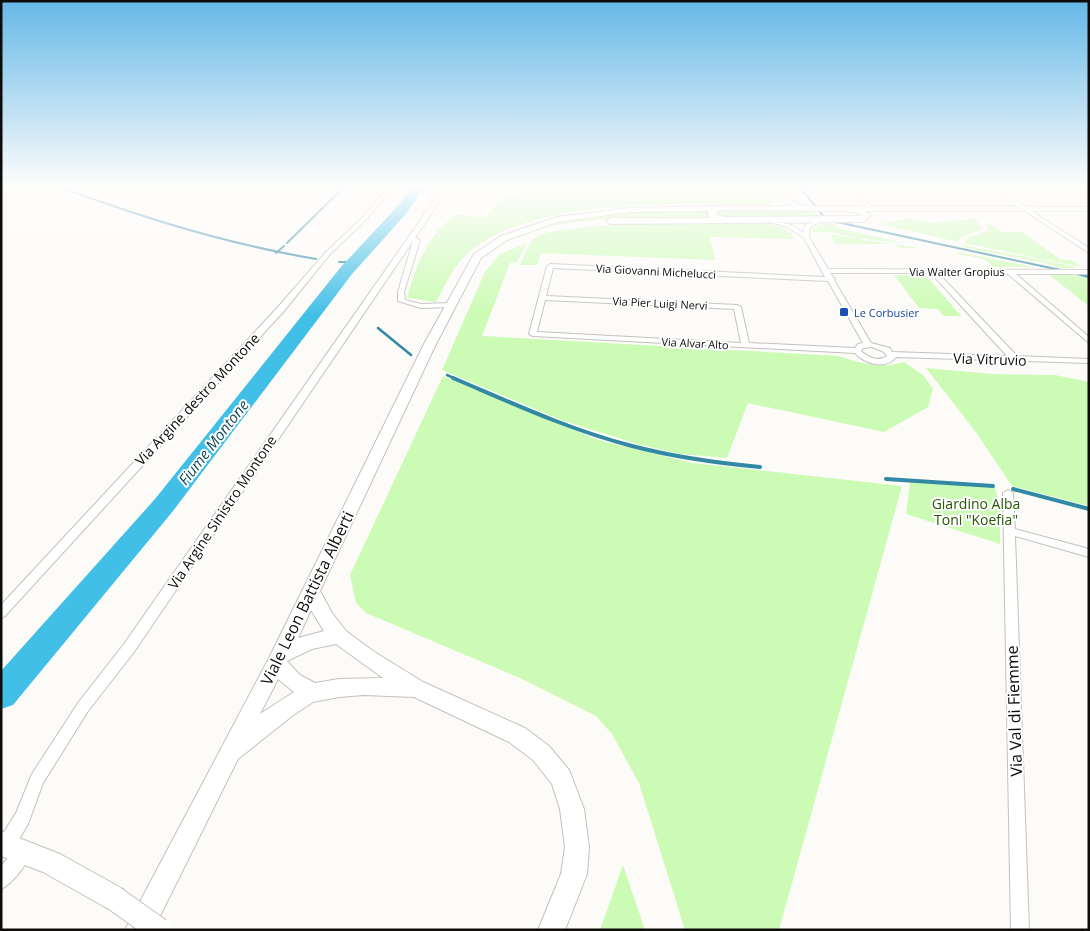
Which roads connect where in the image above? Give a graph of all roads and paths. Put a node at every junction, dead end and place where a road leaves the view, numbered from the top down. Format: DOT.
graph roads {
  1 [pos="354,228"];
  2 [pos="417,228"];
  3 [pos="532,228"];
  4 [pos="554,228"];
  5 [pos="794,228"];
  6 [pos="807,228"];
  7 [pos="1055,228"];
  8 [pos="806,237"];
  9 [pos="410,238"];
  10 [pos="1089,251"];
  11 [pos="473,264"];
  12 [pos="826,271"];
  13 [pos="932,271"];
  14 [pos="1009,271"];
  15 [pos="1088,272"];
  16 [pos="832,279"];
  17 [pos="543,298"];
  18 [pos="451,305"];
  19 [pos="533,334"];
  20 [pos="1089,341"];
  21 [pos="868,345"];
  22 [pos="746,346"];
  23 [pos="856,351"];
  24 [pos="892,354"];
  25 [pos="1015,360"];
  26 [pos="1089,361"];
  27 [pos="1008,493"];
  28 [pos="1009,531"];
  29 [pos="1089,553"];
  30 [pos="311,592"];
  31 [pos="1,613"];
  32 [pos="339,636"];
  33 [pos="278,658"];
  34 [pos="416,688"];
  35 [pos="313,692"];
  36 [pos="229,754"];
  37 [pos="11,846"];
  38 [pos="1,880"];
  39 [pos="138,930"];
  40 [pos="159,930"];
  41 [pos="551,930"];
  42 [pos="1020,930"];
  1 -- 31 [label="street, Via Argine destro Montone"];
  2 -- 9 [label="street, Via Argine Sinistro Montone"];
  3 -- 11 [label="main road, Viale Leon Battista Alberti"];
  4 -- 11 [label="main road, Viale Leon Battista Alberti"];
  5 -- 8 [label="street"];
  6 -- 8 [label="street"];
  7 -- 10 [label="street"];
  8 -- 12 [label="street"];
  9 -- 18 [label="street"];
  9 -- 37 [label="street, Via Argine Sinistro Montone"];
  11 -- 18 [label="main road, Viale Leon Battista Alberti"];
  12 -- 13 [label="street, Via Walter Gropius"];
  12 -- 16 [label="street"];
  13 -- 14 [label="street, Via Walter Gropius"];
  13 -- 25 [label="street"];
  14 -- 15 [label="street, Via Walter Gropius"];
  14 -- 20 [label="street"];
  16 -- 17 [label="street, Via Giovanni Michelucci"];
  16 -- 21 [label="street"];
  17 -- 19 [label="street, Via Giovanni Michelucci"];
  17 -- 22 [label="street, Via Pier Luigi Nervi"];
  18 -- 30 [label="main road, Viale Leon Battista Alberti"];
  19 -- 22 [label="street, Via Alvar Alto"];
  21 -- 23 [label="street"];
  21 -- 24 [label="street"];
  22 -- 23 [label="street, Via Alvar Alto"];
  23 -- 24 [label="street"];
  24 -- 25 [label="street, Via Vitruvio"];
  25 -- 26 [label="street, Via Vitruvio"];
  27 -- 28 [label="street, Via Val di Fiemme"];
  28 -- 29 [label="street"];
  28 -- 42 [label="street, Via Val di Fiemme"];
  30 -- 32 [label="main road"];
  30 -- 33 [label="main road, Viale Leon Battista Alberti"];
  32 -- 33 [label="main road"];
  32 -- 34 [label="main road"];
  33 -- 35 [label="main road"];
  33 -- 36 [label="main road, Viale Leon Battista Alberti"];
  34 -- 35 [label="main road"];
  34 -- 41 [label="main road"];
  35 -- 36 [label="main road"];
  36 -- 39 [label="main road, Viale Leon Battista Alberti"];
  37 -- 38 [label="street, Via Argine Sinistro Montone"];
  37 -- 40 [label="main road, bridge"];
}
